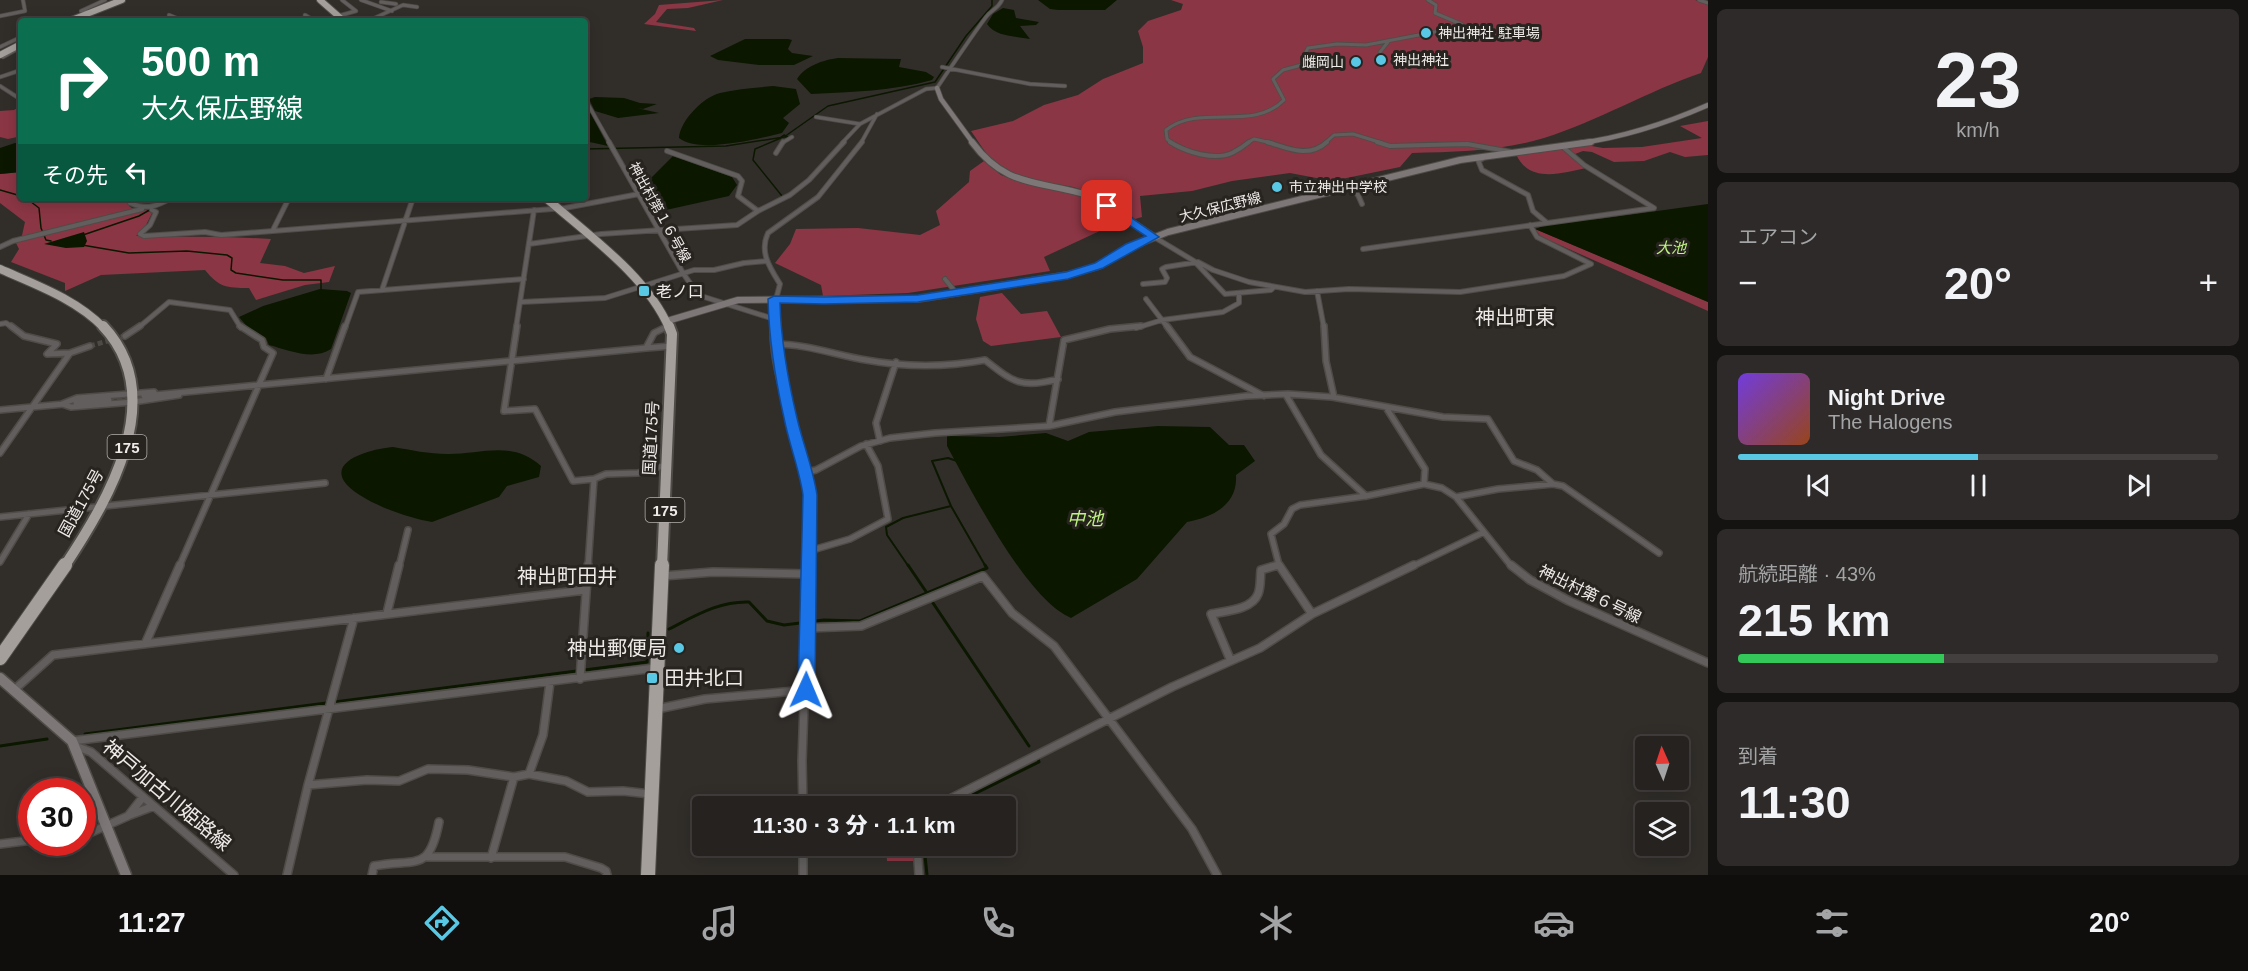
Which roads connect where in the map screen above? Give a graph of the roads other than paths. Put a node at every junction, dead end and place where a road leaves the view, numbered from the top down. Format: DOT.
graph roads {
  1 [pos="23,0"];
  2 [pos="105,0"];
  3 [pos="321,0"];
  4 [pos="342,0"];
  5 [pos="361,0"];
  6 [pos="399,0"];
  7 [pos="1002,0"];
  8 [pos="1428,0"];
  9 [pos="1699,0"];
  10 [pos="123,1"];
  11 [pos="369,1"];
  12 [pos="383,1"];
  13 [pos="1708,3"];
  14 [pos="396,4"];
  15 [pos="374,5"];
  16 [pos="402,5"];
  17 [pos="417,7"];
  18 [pos="109,10"];
  19 [pos="392,11"];
  20 [pos="90,12"];
  21 [pos="169,15"];
  22 [pos="305,15"];
  23 [pos="0,16"];
  24 [pos="338,16"];
  25 [pos="76,18"];
  26 [pos="176,18"];
  27 [pos="310,18"];
  28 [pos="340,18"];
  29 [pos="375,18"];
  30 [pos="18,38"];
  31 [pos="1388,42"];
  32 [pos="0,47"];
  33 [pos="18,47"];
  34 [pos="1380,52"];
  35 [pos="2,56"];
  36 [pos="942,67"];
  37 [pos="950,68"];
  38 [pos="18,71"];
  39 [pos="0,77"];
  40 [pos="0,86"];
  41 [pos="1065,86"];
  42 [pos="937,88"];
  43 [pos="18,97"];
  44 [pos="588,104"];
  45 [pos="1708,105"];
  46 [pos="877,114"];
  47 [pos="816,117"];
  48 [pos="860,124"];
  49 [pos="849,135"];
  50 [pos="792,137"];
  51 [pos="863,138"];
  52 [pos="1563,147"];
  53 [pos="613,150"];
  54 [pos="667,151"];
  55 [pos="1514,152"];
  56 [pos="776,153"];
  57 [pos="1350,188"];
  58 [pos="639,194"];
  59 [pos="130,201"];
  60 [pos="166,201"];
  61 [pos="288,201"];
  62 [pos="412,201"];
  63 [pos="549,201"];
  64 [pos="1362,204"];
  65 [pos="142,208"];
  66 [pos="557,208"];
  67 [pos="152,210"];
  68 [pos="534,210"];
  69 [pos="758,211"];
  70 [pos="406,220"];
  71 [pos="1546,222"];
  72 [pos="1530,225"];
  73 [pos="273,231"];
  74 [pos="659,231"];
  75 [pos="591,236"];
  76 [pos="1154,237"];
  77 [pos="529,244"];
  78 [pos="0,247"];
  79 [pos="1363,249"];
  80 [pos="766,261"];
  81 [pos="1198,262"];
  82 [pos="0,269"];
  83 [pos="683,273"];
  84 [pos="524,279"];
  85 [pos="945,279"];
  86 [pos="1143,284"];
  87 [pos="645,286"];
  88 [pos="1274,287"];
  89 [pos="382,290"];
  90 [pos="1317,291"];
  91 [pos="1239,293"];
  92 [pos="957,294"];
  93 [pos="774,299"];
  94 [pos="1146,299"];
  95 [pos="520,302"];
  96 [pos="725,303"];
  97 [pos="774,319"];
  98 [pos="1162,320"];
  99 [pos="668,323"];
  100 [pos="0,324"];
  101 [pos="125,336"];
  102 [pos="775,344"];
  103 [pos="90,346"];
  104 [pos="673,346"];
  105 [pos="646,348"];
  106 [pos="70,353"];
  107 [pos="511,361"];
  108 [pos="896,362"];
  109 [pos="326,379"];
  110 [pos="1058,379"];
  111 [pos="259,385"];
  112 [pos="182,393"];
  113 [pos="1286,395"];
  114 [pos="1264,396"];
  115 [pos="137,397"];
  116 [pos="1334,397"];
  117 [pos="109,400"];
  118 [pos="62,404"];
  119 [pos="31,407"];
  120 [pos="1387,409"];
  121 [pos="0,410"];
  122 [pos="1049,426"];
  123 [pos="880,441"];
  124 [pos="866,444"];
  125 [pos="0,453"];
  126 [pos="666,465"];
  127 [pos="807,472"];
  128 [pos="594,479"];
  129 [pos="325,483"];
  130 [pos="1424,484"];
  131 [pos="1553,484"];
  132 [pos="210,495"];
  133 [pos="1366,496"];
  134 [pos="1456,497"];
  135 [pos="101,507"];
  136 [pos="29,514"];
  137 [pos="0,518"];
  138 [pos="408,530"];
  139 [pos="1484,532"];
  140 [pos="809,550"];
  141 [pos="1659,553"];
  142 [pos="0,562"];
  143 [pos="1279,565"];
  144 [pos="808,574"];
  145 [pos="662,576"];
  146 [pos="585,590"];
  147 [pos="387,614"];
  148 [pos="1312,614"];
  149 [pos="354,618"];
  150 [pos="808,628"];
  151 [pos="146,642"];
  152 [pos="0,658"];
  153 [pos="1230,660"];
  154 [pos="1708,663"];
  155 [pos="657,668"];
  156 [pos="0,678"];
  157 [pos="580,679"];
  158 [pos="550,682"];
  159 [pos="14,690"];
  160 [pos="806,690"];
  161 [pos="655,709"];
  162 [pos="330,710"];
  163 [pos="1111,719"];
  164 [pos="74,744"];
  165 [pos="529,774"];
  166 [pos="514,777"];
  167 [pos="308,785"];
  168 [pos="651,795"];
  169 [pos="803,796"];
  170 [pos="956,796"];
  171 [pos="143,797"];
  172 [pos="154,806"];
  173 [pos="128,816"];
  174 [pos="439,822"];
  175 [pos="106,826"];
  176 [pos="96,829"];
  177 [pos="18,842"];
  178 [pos="0,844"];
  179 [pos="803,856"];
  180 [pos="918,856"];
  181 [pos="428,857"];
  182 [pos="491,858"];
  183 [pos="126,875"];
  184 [pos="234,875"];
  185 [pos="287,875"];
  186 [pos="372,875"];
  187 [pos="607,875"];
  188 [pos="648,875"];
  189 [pos="803,875"];
  190 [pos="920,875"];
  191 [pos="1217,875"];
  1 -- 23 [label="street"];
  2 -- 20 [label="street"];
  3 -- 24 [label="highway"];
  4 -- 24 [label="street"];
  5 -- 11 [label="street"];
  6 -- 14 [label="street"];
  7 -- 37 [label="street"];
  8 -- 31 [label="street"];
  9 -- 13 [label="street"];
  10 -- 18 [label="street"];
  10 -- 20 [label="highway"];
  11 -- 15 [label="street"];
  12 -- 14 [label="street"];
  12 -- 15 [label="street"];
  14 -- 16 [label="street"];
  15 -- 19 [label="street"];
  16 -- 17 [label="street"];
  16 -- 19 [label="street"];
  19 -- 29 [label="street"];
  20 -- 25 [label="highway"];
  21 -- 26 [label="street"];
  22 -- 27 [label="street"];
  24 -- 28 [label="highway"];
  30 -- 32 [label="street"];
  31 -- 34 [label="street"];
  31 -- 55 [label="street"];
  33 -- 35 [label="highway"];
  36 -- 37 [label="street"];
  37 -- 41 [label="street"];
  37 -- 42 [label="street"];
  38 -- 39 [label="street"];
  40 -- 43 [label="street"];
  42 -- 46 [label="street"];
  42 -- 76 [label="street"];
  44 -- 53 [label="street, 神出村第１６号線"];
  45 -- 52 [label="street, 大久保広野線"];
  46 -- 48 [label="street"];
  46 -- 51 [label="street"];
  47 -- 48 [label="street"];
  48 -- 49 [label="street"];
  49 -- 51 [label="street"];
  49 -- 69 [label="street"];
  50 -- 56 [label="street"];
  51 -- 80 [label="street"];
  52 -- 55 [label="street, 大久保広野線"];
  52 -- 71 [label="street"];
  53 -- 58 [label="street, 神出村第１６号線"];
  54 -- 69 [label="street"];
  55 -- 57 [label="street, 大久保広野線"];
  55 -- 71 [label="street"];
  57 -- 64 [label="street"];
  57 -- 76 [label="street, 大久保広野線"];
  58 -- 66 [label="street"];
  58 -- 74 [label="street, 神出村第１６号線"];
  59 -- 65 [label="street"];
  60 -- 67 [label="street"];
  61 -- 73 [label="street"];
  62 -- 70 [label="street"];
  63 -- 66 [label="highway, 国道175号 / 175"];
  65 -- 67 [label="street"];
  65 -- 78 [label="street"];
  66 -- 68 [label="street"];
  66 -- 75 [label="highway, 国道175号 / 175"];
  67 -- 73 [label="street"];
  68 -- 70 [label="street"];
  68 -- 77 [label="street"];
  69 -- 74 [label="street"];
  70 -- 73 [label="street"];
  70 -- 89 [label="street"];
  71 -- 72 [label="street"];
  72 -- 79 [label="street"];
  72 -- 90 [label="street"];
  74 -- 75 [label="street"];
  74 -- 83 [label="street, 神出村第１６号線"];
  75 -- 77 [label="street"];
  75 -- 87 [label="highway, 国道175号 / 175"];
  76 -- 81 [label="street"];
  76 -- 92 [label="street, 大久保広野線"];
  77 -- 84 [label="street"];
  80 -- 83 [label="street"];
  80 -- 93 [label="street"];
  81 -- 86 [label="street"];
  81 -- 88 [label="street"];
  81 -- 91 [label="street"];
  82 -- 115 [label="highway, 国道175号 / 175"];
  83 -- 87 [label="street"];
  83 -- 96 [label="street, 神出村第１６号線"];
  84 -- 89 [label="street"];
  84 -- 95 [label="street"];
  85 -- 92 [label="street"];
  87 -- 95 [label="street"];
  87 -- 99 [label="highway, 国道175号 / 175"];
  88 -- 90 [label="street"];
  88 -- 91 [label="street"];
  89 -- 109 [label="street"];
  90 -- 116 [label="street"];
  91 -- 98 [label="street"];
  92 -- 93 [label="street, 大久保広野線"];
  93 -- 96 [label="street, 大久保広野線"];
  93 -- 97 [label="street"];
  94 -- 98 [label="street"];
  95 -- 107 [label="street"];
  96 -- 97 [label="street, 神出村第１６号線"];
  96 -- 99 [label="street, 大久保広野線"];
  97 -- 102 [label="street"];
  98 -- 110 [label="street"];
  98 -- 114 [label="street"];
  99 -- 104 [label="highway, 国道175号 / 175"];
  99 -- 105 [label="street"];
  100 -- 106 [label="street"];
  101 -- 111 [label="street"];
  102 -- 108 [label="street"];
  102 -- 127 [label="street"];
  103 -- 106 [label="street"];
  104 -- 105 [label="street"];
  104 -- 126 [label="highway, 国道175号 / 175"];
  105 -- 107 [label="street"];
  106 -- 119 [label="street"];
  107 -- 109 [label="street"];
  107 -- 128 [label="street"];
  108 -- 110 [label="street"];
  108 -- 123 [label="street"];
  109 -- 111 [label="street"];
  110 -- 122 [label="street"];
  111 -- 112 [label="street"];
  111 -- 132 [label="street"];
  112 -- 115 [label="street"];
  112 -- 115 [label="street"];
  112 -- 115 [label="street"];
  113 -- 114 [label="street"];
  113 -- 116 [label="street"];
  113 -- 133 [label="street"];
  114 -- 122 [label="street"];
  115 -- 118 [label="street"];
  115 -- 118 [label="street"];
  115 -- 135 [label="highway, 国道175号 / 175"];
  116 -- 120 [label="street"];
  117 -- 118 [label="street"];
  118 -- 119 [label="street"];
  119 -- 121 [label="street"];
  119 -- 125 [label="street"];
  120 -- 130 [label="street"];
  120 -- 131 [label="street"];
  122 -- 123 [label="street"];
  123 -- 124 [label="street"];
  124 -- 127 [label="street"];
  124 -- 140 [label="street"];
  126 -- 128 [label="street"];
  126 -- 145 [label="highway, 国道175号 / 175"];
  127 -- 140 [label="street"];
  128 -- 146 [label="street"];
  129 -- 132 [label="street"];
  130 -- 133 [label="street"];
  130 -- 134 [label="street"];
  131 -- 134 [label="street"];
  131 -- 141 [label="street"];
  132 -- 135 [label="street"];
  132 -- 151 [label="street"];
  133 -- 143 [label="street"];
  134 -- 139 [label="street, 神出村第６号線"];
  135 -- 136 [label="street"];
  135 -- 152 [label="highway, 国道175号 / 175"];
  136 -- 137 [label="street"];
  136 -- 142 [label="street"];
  138 -- 147 [label="street"];
  139 -- 148 [label="street"];
  139 -- 154 [label="street, 神出村第６号線"];
  140 -- 144 [label="street"];
  143 -- 148 [label="street"];
  143 -- 153 [label="street"];
  144 -- 145 [label="street"];
  144 -- 150 [label="street"];
  145 -- 155 [label="highway, 国道175号 / 175"];
  146 -- 147 [label="street"];
  146 -- 157 [label="street"];
  147 -- 149 [label="street"];
  148 -- 153 [label="street"];
  149 -- 151 [label="street"];
  149 -- 162 [label="street"];
  150 -- 160 [label="street"];
  150 -- 163 [label="street"];
  151 -- 159 [label="street"];
  153 -- 163 [label="street"];
  155 -- 157 [label="street"];
  155 -- 161 [label="highway, 国道175号 / 175"];
  156 -- 159 [label="street, 神戸加古川姫路線"];
  157 -- 158 [label="street"];
  158 -- 162 [label="street"];
  158 -- 165 [label="street"];
  159 -- 164 [label="street, 神戸加古川姫路線"];
  160 -- 161 [label="street"];
  160 -- 169 [label="street"];
  161 -- 168 [label="highway, 国道175号 / 175"];
  162 -- 164 [label="street"];
  162 -- 167 [label="street"];
  163 -- 170 [label="street"];
  163 -- 191 [label="street"];
  164 -- 171 [label="street, 神戸加古川姫路線"];
  164 -- 175 [label="street, 神戸加古川姫路線"];
  165 -- 166 [label="street"];
  165 -- 168 [label="street"];
  166 -- 167 [label="street"];
  166 -- 182 [label="street"];
  167 -- 185 [label="street"];
  168 -- 188 [label="highway, 国道175号 / 175"];
  171 -- 172 [label="street, 神戸加古川姫路線"];
  171 -- 173 [label="street"];
  172 -- 173 [label="street"];
  172 -- 184 [label="street, 神戸加古川姫路線"];
  173 -- 175 [label="street"];
  174 -- 181 [label="street"];
  175 -- 176 [label="street"];
  175 -- 183 [label="street, 神戸加古川姫路線"];
  177 -- 178 [label="street"];
  179 -- 189 [label="street"];
  180 -- 190 [label="street"];
  181 -- 182 [label="street"];
  181 -- 186 [label="street"];
  182 -- 187 [label="street"];
}
